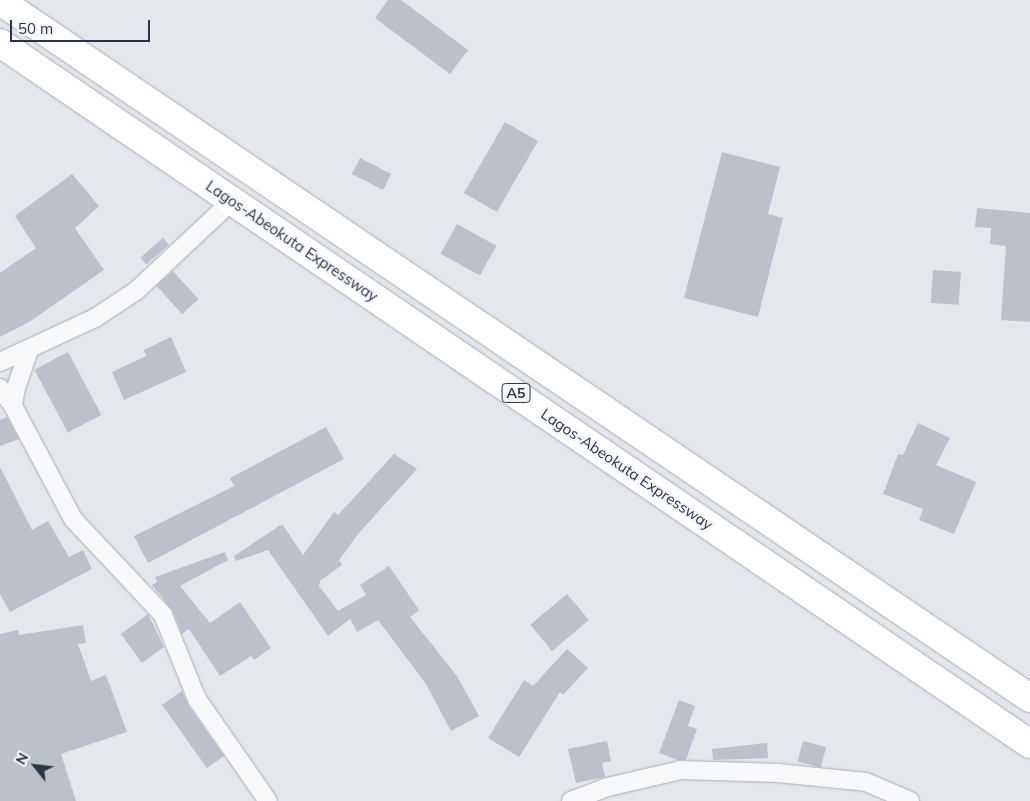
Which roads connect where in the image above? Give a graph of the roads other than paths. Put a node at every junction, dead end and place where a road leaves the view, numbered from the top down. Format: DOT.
graph roads {
  1 [pos="0,1"];
  2 [pos="0,43"];
  3 [pos="233,200"];
  4 [pos="29,350"];
  5 [pos="0,362"];
  6 [pos="0,388"];
  7 [pos="14,406"];
  8 [pos="1030,698"];
  9 [pos="1030,744"];
  10 [pos="609,794"];
  11 [pos="268,801"];
  12 [pos="571,801"];
  13 [pos="910,801"];
  1 -- 8 [label="highway, A5"];
  2 -- 3 [label="highway, Lagos-Abeokuta Expressway / A5"];
  3 -- 4 [label="street"];
  3 -- 9 [label="highway, Lagos-Abeokuta Expressway / A5"];
  4 -- 5 [label="street"];
  4 -- 7 [label="street"];
  6 -- 7 [label="street"];
  7 -- 11 [label="street"];
  10 -- 12 [label="street"];
  10 -- 13 [label="street"];
}
